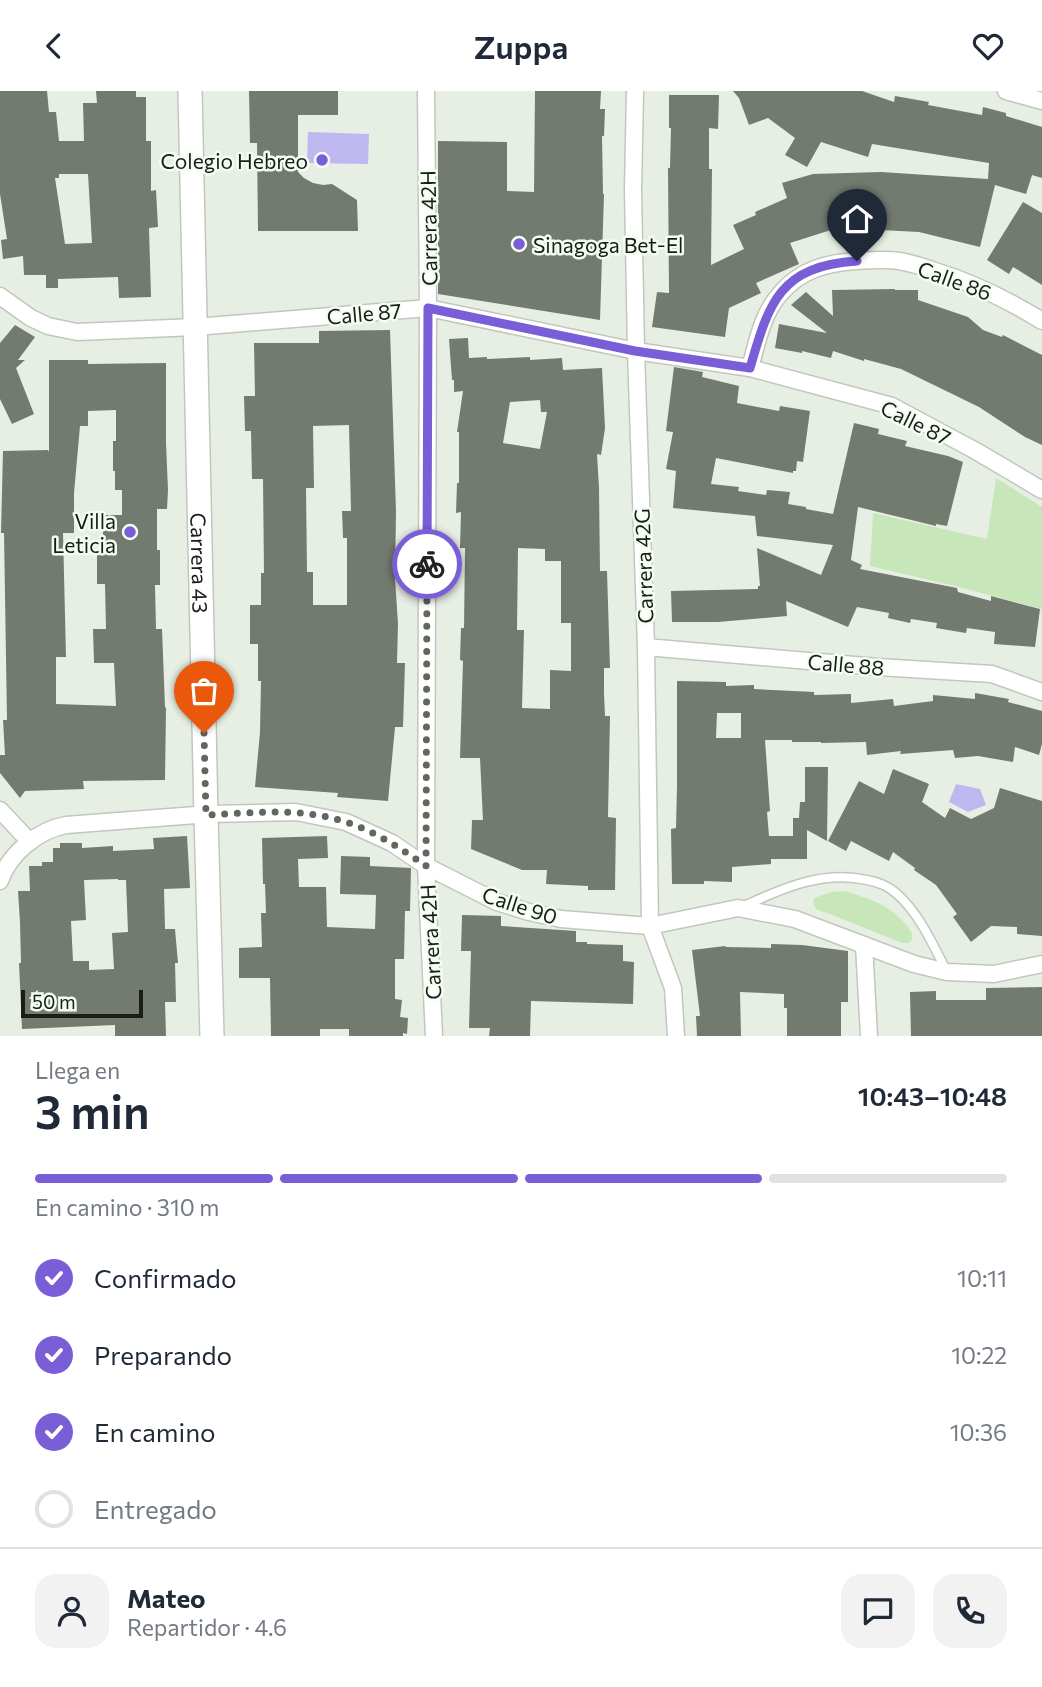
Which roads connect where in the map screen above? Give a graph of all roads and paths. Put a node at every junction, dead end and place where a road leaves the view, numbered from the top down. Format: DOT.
graph roads {
  1 [pos="190,91"];
  2 [pos="426,91"];
  3 [pos="635,91"];
  4 [pos="1006,91"];
  5 [pos="1042,101"];
  6 [pos="1,298"];
  7 [pos="428,308"];
  8 [pos="1042,321"];
  9 [pos="195,327"];
  10 [pos="635,351"];
  11 [pos="750,368"];
  12 [pos="1042,490"];
  13 [pos="646,647"];
  14 [pos="1042,692"];
  15 [pos="0,810"];
  16 [pos="206,815"];
  17 [pos="30,842"];
  18 [pos="426,866"];
  19 [pos="0,881"];
  20 [pos="738,908"];
  21 [pos="650,926"];
  22 [pos="864,945"];
  23 [pos="1042,964"];
  24 [pos="947,972"];
  25 [pos="212,1036"];
  26 [pos="434,1036"];
  27 [pos="676,1036"];
  28 [pos="869,1036"];
  1 -- 9 [label="street, Carrera 43"];
  2 -- 7 [label="street, Carrera 42H"];
  3 -- 10 [label="street, Carrera 42G"];
  4 -- 5 [label="street"];
  6 -- 9 [label="street, Calle 87"];
  7 -- 9 [label="street, Calle 87"];
  7 -- 10 [label="street, Calle 87"];
  7 -- 18 [label="street, Carrera 42H"];
  8 -- 11 [label="street, Calle 86"];
  9 -- 16 [label="street, Carrera 43"];
  10 -- 11 [label="street, Calle 87"];
  10 -- 13 [label="street, Carrera 42G"];
  11 -- 12 [label="street, Calle 87"];
  13 -- 14 [label="street, Calle 88"];
  13 -- 21 [label="street, Carrera 42G"];
  15 -- 17 [label="street"];
  16 -- 17 [label="street, Calle 90"];
  16 -- 18 [label="street, Calle 90"];
  16 -- 25 [label="street, Carrera 43"];
  17 -- 19 [label="street, Calle 90"];
  18 -- 21 [label="street, Calle 90"];
  18 -- 26 [label="street, Carrera 42H"];
  20 -- 21 [label="street, Calle 90"];
  20 -- 22 [label="street, Calle 90"];
  20 -- 24 [label="lane, Calle 90"];
  21 -- 27 [label="street, Carrera 42G"];
  22 -- 24 [label="street, Calle 90"];
  22 -- 28 [label="street"];
  23 -- 24 [label="street, Calle 90"];
}
